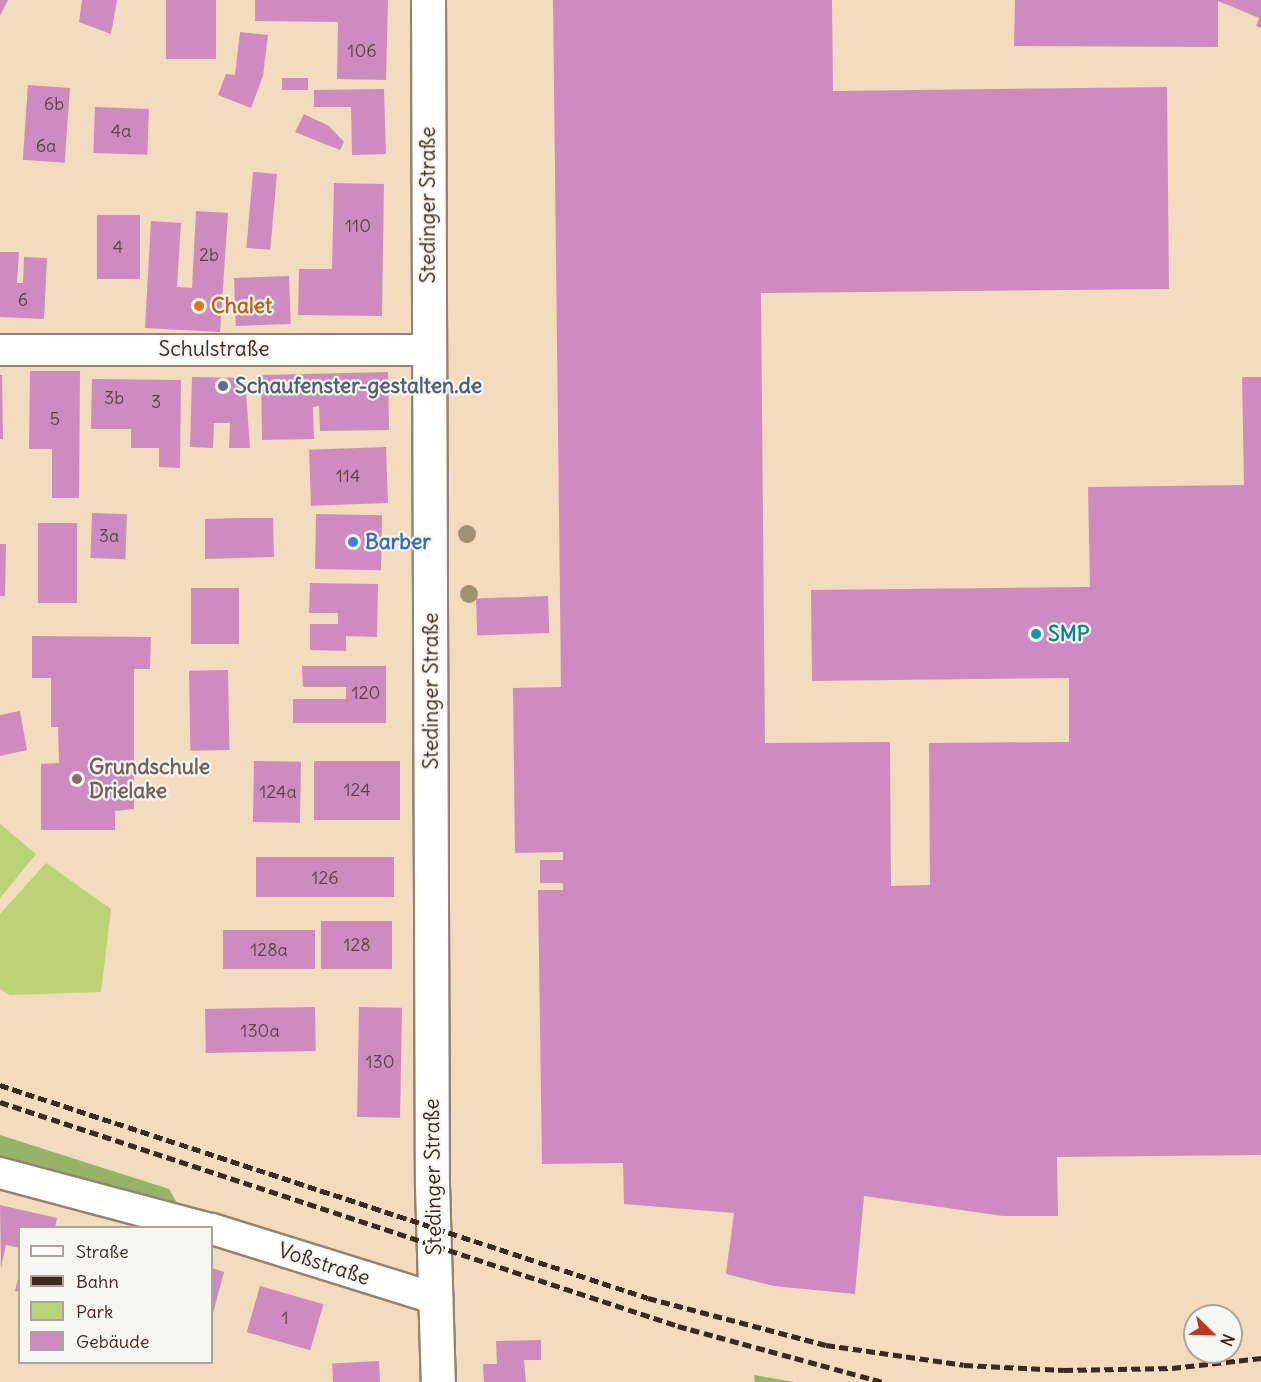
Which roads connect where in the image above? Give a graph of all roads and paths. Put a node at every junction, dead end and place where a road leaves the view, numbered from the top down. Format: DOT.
graph roads {
  1 [pos="428,0"];
  2 [pos="0,350"];
  3 [pos="428,350"];
  4 [pos="0,1173"];
  5 [pos="203,1226"];
  6 [pos="213,1229"];
  7 [pos="437,1299"];
  8 [pos="438,1382"];
  1 -- 3 [label="main road, Stedinger Straße"];
  2 -- 3 [label="street, Schulstraße"];
  3 -- 7 [label="main road, Stedinger Straße"];
  4 -- 5 [label="street"];
  6 -- 7 [label="street, Voßstraße"];
  7 -- 8 [label="main road, Stedinger Straße"];
}
